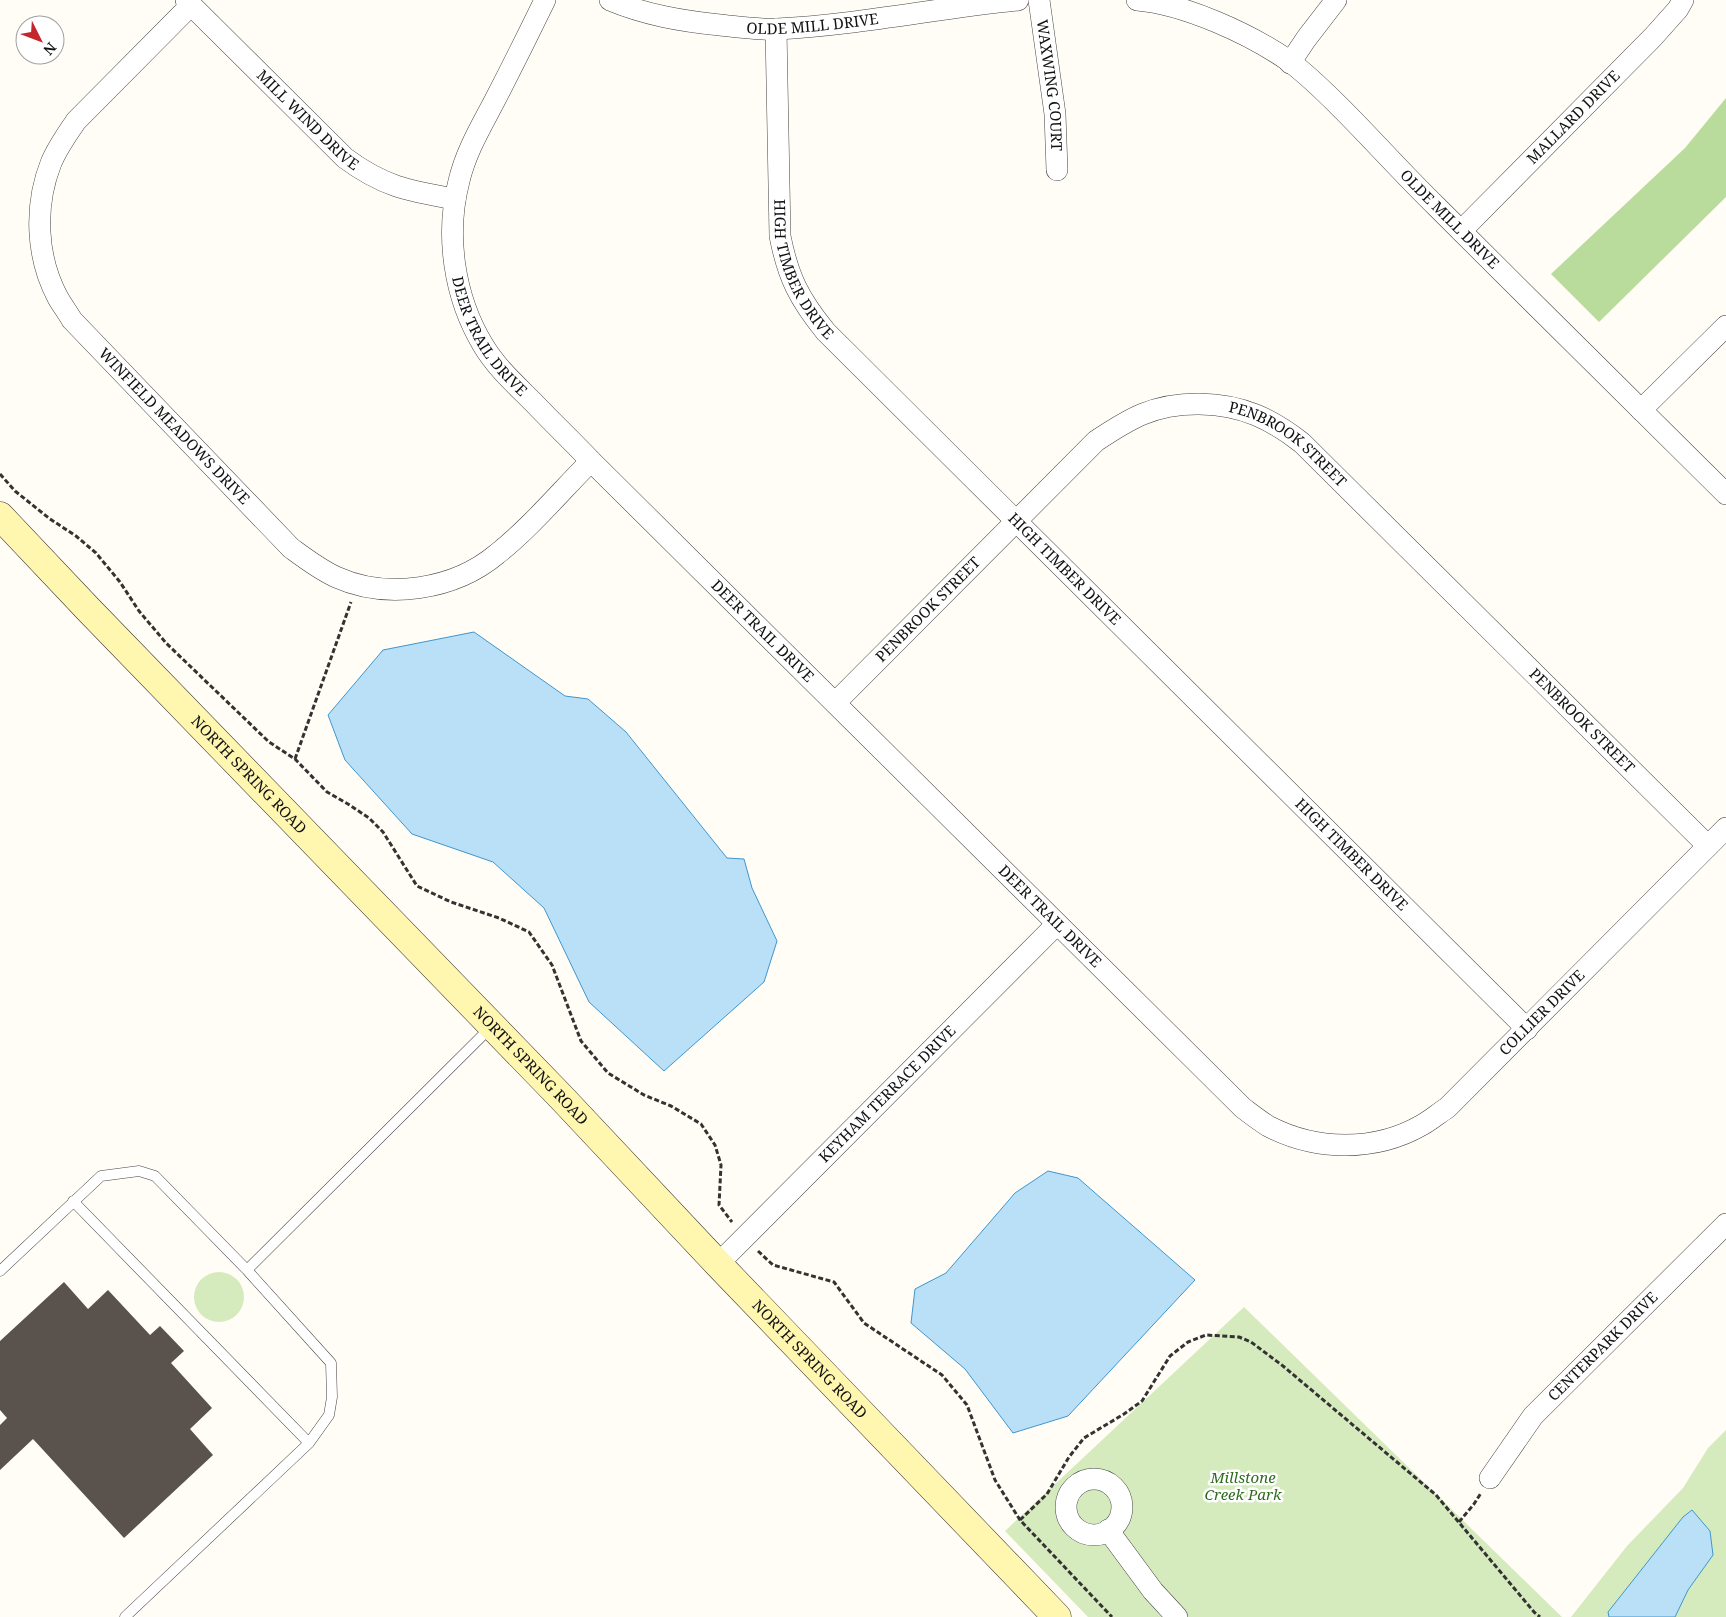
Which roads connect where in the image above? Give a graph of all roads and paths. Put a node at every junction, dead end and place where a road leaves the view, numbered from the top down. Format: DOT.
graph roads {
  1 [pos="545,0"];
  2 [pos="610,0"];
  3 [pos="1018,0"];
  4 [pos="1039,0"];
  5 [pos="1137,0"];
  6 [pos="1336,0"];
  7 [pos="1683,0"];
  8 [pos="188,3"];
  9 [pos="914,7"];
  10 [pos="776,29"];
  11 [pos="1290,63"];
  12 [pos="1057,170"];
  13 [pos="455,199"];
  14 [pos="1461,230"];
  15 [pos="1726,326"];
  16 [pos="1641,410"];
  17 [pos="591,461"];
  18 [pos="0,474"];
  19 [pos="1726,494"];
  20 [pos="0,516"];
  21 [pos="1017,521"];
  22 [pos="352,582"];
  23 [pos="835,704"];
  24 [pos="295,759"];
  25 [pos="1726,828"];
  26 [pos="1708,846"];
  27 [pos="1057,924"];
  28 [pos="491,1027"];
  29 [pos="1527,1029"];
  30 [pos="1330,1145"];
  31 [pos="73,1201"];
  32 [pos="1726,1224"];
  33 [pos="744,1238"];
  34 [pos="718,1264"];
  35 [pos="246,1270"];
  36 [pos="0,1271"];
  37 [pos="309,1443"];
  38 [pos="1490,1478"];
  39 [pos="1020,1520"];
  40 [pos="1459,1522"];
  41 [pos="1108,1530"];
  42 [pos="125,1617"];
  43 [pos="1058,1617"];
  44 [pos="1112,1617"];
  45 [pos="1177,1617"];
  46 [pos="1540,1617"];
  1 -- 13 [label="street, DEER TRAIL DRIVE"];
  2 -- 10 [label="street, OLDE MILL DRIVE"];
  3 -- 9 [label="street, OLDE MILL DRIVE"];
  4 -- 12 [label="street, WAXWING COURT"];
  5 -- 11 [label="street, OLDE MILL DRIVE"];
  6 -- 11 [label="street"];
  7 -- 14 [label="street, MALLARD DRIVE"];
  8 -- 13 [label="street, MILL WIND DRIVE"];
  8 -- 22 [label="street, WINFIELD MEADOWS DRIVE"];
  9 -- 10 [label="street, OLDE MILL DRIVE"];
  10 -- 21 [label="street, HIGH TIMBER DRIVE"];
  11 -- 14 [label="street, OLDE MILL DRIVE"];
  13 -- 17 [label="street, DEER TRAIL DRIVE"];
  14 -- 16 [label="street, OLDE MILL DRIVE"];
  15 -- 16 [label="street"];
  16 -- 19 [label="street, OLDE MILL DRIVE"];
  17 -- 22 [label="street, WINFIELD MEADOWS DRIVE"];
  17 -- 23 [label="street, DEER TRAIL DRIVE"];
  18 -- 24 [label="path"];
  20 -- 28 [label="main road, NORTH SPRING ROAD"];
  21 -- 23 [label="street, PENBROOK STREET"];
  21 -- 26 [label="street, PENBROOK STREET"];
  21 -- 29 [label="street, HIGH TIMBER DRIVE"];
  22 -- 24 [label="path"];
  23 -- 27 [label="street, DEER TRAIL DRIVE"];
  24 -- 33 [label="path"];
  25 -- 26 [label="street, COLLIER DRIVE"];
  26 -- 29 [label="street, COLLIER DRIVE"];
  27 -- 30 [label="street, DEER TRAIL DRIVE"];
  27 -- 33 [label="street, KEYHAM TERRACE DRIVE"];
  28 -- 34 [label="main road, NORTH SPRING ROAD"];
  28 -- 35 [label="lane"];
  29 -- 30 [label="street, COLLIER DRIVE"];
  31 -- 35 [label="lane"];
  31 -- 36 [label="lane"];
  31 -- 37 [label="lane"];
  32 -- 38 [label="street, CENTERPARK DRIVE"];
  33 -- 34 [label="street, KEYHAM TERRACE DRIVE"];
  33 -- 39 [label="path"];
  34 -- 43 [label="main road, NORTH SPRING ROAD"];
  35 -- 37 [label="lane"];
  37 -- 42 [label="lane"];
  38 -- 40 [label="path"];
  39 -- 40 [label="path"];
  39 -- 44 [label="path"];
  40 -- 46 [label="path"];
  41 -- 45 [label="street"];
}
